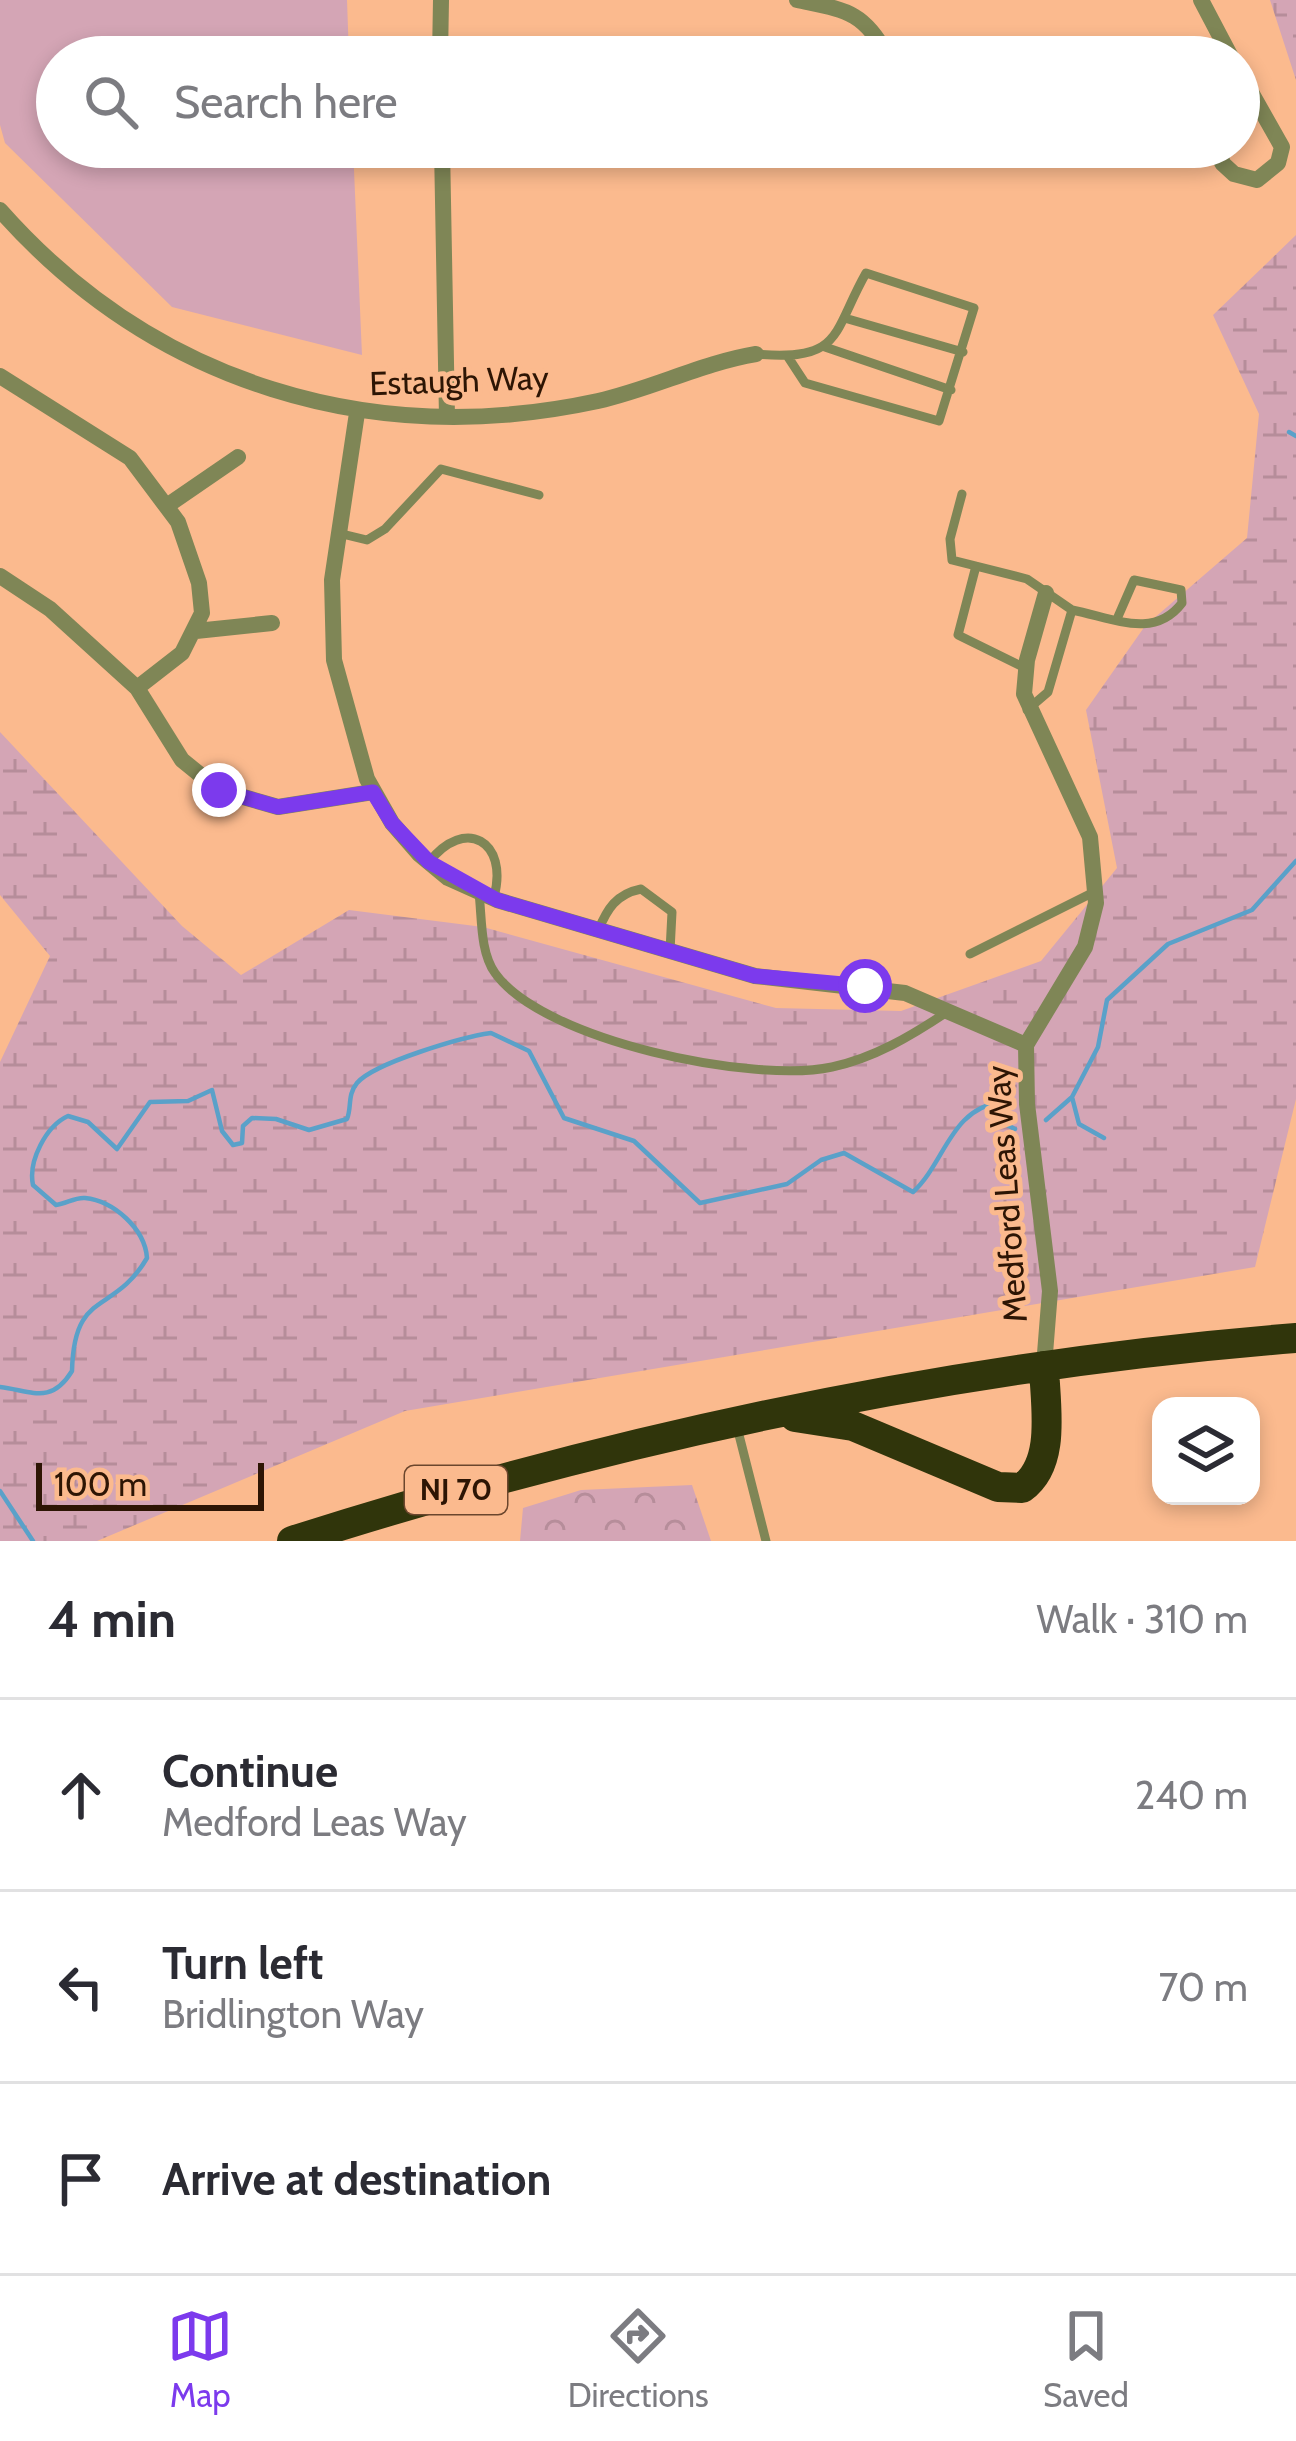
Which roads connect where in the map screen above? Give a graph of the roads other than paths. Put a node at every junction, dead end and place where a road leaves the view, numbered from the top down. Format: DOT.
graph roads {
  1 [pos="441,0"];
  2 [pos="797,0"];
  3 [pos="1201,0"];
  4 [pos="440,36"];
  5 [pos="877,36"];
  6 [pos="1220,36"];
  7 [pos="1260,110"];
  8 [pos="442,168"];
  9 [pos="1227,168"];
  10 [pos="0,211"];
  11 [pos="848,319"];
  12 [pos="825,347"];
  13 [pos="963,352"];
  14 [pos="756,355"];
  15 [pos="788,357"];
  16 [pos="0,376"];
  17 [pos="951,390"];
  18 [pos="357,413"];
  19 [pos="447,417"];
  20 [pos="238,457"];
  21 [pos="962,494"];
  22 [pos="538,495"];
  23 [pos="168,505"];
  24 [pos="338,533"];
  25 [pos="976,566"];
  26 [pos="0,576"];
  27 [pos="1046,593"];
  28 [pos="1072,610"];
  29 [pos="1117,619"];
  30 [pos="272,623"];
  31 [pos="196,632"];
  32 [pos="1025,668"];
  33 [pos="136,688"];
  34 [pos="1027,710"];
  35 [pos="373,792"];
  36 [pos="429,862"];
  37 [pos="1096,891"];
  38 [pos="486,896"];
  39 [pos="598,931"];
  40 [pos="669,953"];
  41 [pos="970,954"];
  42 [pos="950,1010"];
  43 [pos="1026,1046"];
  44 [pos="1296,1338"];
  45 [pos="1044,1366"];
  46 [pos="745,1419"];
  47 [pos="292,1541"];
  48 [pos="766,1541"];
  1 -- 4 [label="street"];
  2 -- 5 [label="street"];
  3 -- 6 [label="street"];
  7 -- 9 [label="street"];
  8 -- 19 [label="street"];
  10 -- 18 [label="street, Estaugh Way"];
  11 -- 12 [label="lane"];
  11 -- 13 [label="lane"];
  11 -- 13 [label="lane"];
  12 -- 15 [label="lane"];
  12 -- 17 [label="lane"];
  13 -- 17 [label="lane"];
  14 -- 15 [label="lane"];
  14 -- 19 [label="street, Estaugh Way"];
  15 -- 17 [label="lane"];
  16 -- 23 [label="street"];
  18 -- 19 [label="street, Estaugh Way"];
  18 -- 24 [label="street, Medford Leas Way"];
  20 -- 23 [label="street"];
  21 -- 25 [label="lane"];
  22 -- 24 [label="lane"];
  23 -- 31 [label="street"];
  24 -- 35 [label="street, Medford Leas Way"];
  25 -- 27 [label="lane"];
  25 -- 32 [label="lane"];
  26 -- 33 [label="street"];
  27 -- 28 [label="lane"];
  27 -- 32 [label="street"];
  28 -- 29 [label="lane"];
  28 -- 34 [label="lane"];
  29 -- 29 [label="lane"];
  30 -- 31 [label="street"];
  31 -- 33 [label="street"];
  32 -- 34 [label="street"];
  33 -- 35 [label="street"];
  34 -- 37 [label="street"];
  35 -- 36 [label="street, Medford Leas Way"];
  36 -- 38 [label="street, Medford Leas Way"];
  36 -- 38 [label="lane"];
  37 -- 41 [label="lane"];
  37 -- 43 [label="street"];
  38 -- 39 [label="street, Medford Leas Way"];
  38 -- 42 [label="lane"];
  39 -- 40 [label="street, Medford Leas Way"];
  39 -- 40 [label="lane"];
  40 -- 42 [label="street, Medford Leas Way"];
  42 -- 43 [label="street, Medford Leas Way"];
  43 -- 45 [label="street, Medford Leas Way"];
  44 -- 45 [label="highway, NJ 70"];
  45 -- 46 [label="highway, NJ 70"];
  45 -- 46 [label="highway"];
  46 -- 47 [label="highway, NJ 70"];
  46 -- 48 [label="lane"];
}
